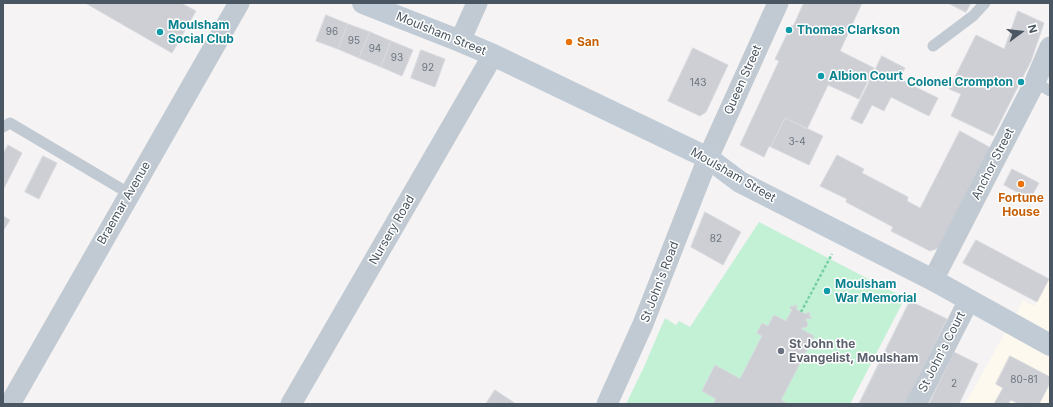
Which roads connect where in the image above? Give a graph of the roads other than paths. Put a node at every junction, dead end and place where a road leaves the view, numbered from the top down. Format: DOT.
graph roads {
  1 [pos="239,3"];
  2 [pos="363,3"];
  3 [pos="477,3"];
  4 [pos="778,3"];
  5 [pos="985,3"];
  6 [pos="460,40"];
  7 [pos="933,46"];
  8 [pos="1050,47"];
  9 [pos="493,55"];
  10 [pos="1043,86"];
  11 [pos="3,127"];
  12 [pos="708,158"];
  13 [pos="130,194"];
  14 [pos="932,280"];
  15 [pos="969,300"];
  16 [pos="1050,345"];
  17 [pos="10,404"];
  18 [pos="291,404"];
  19 [pos="607,404"];
  20 [pos="916,404"];
  1 -- 13 [label="street, Braemar Avenue"];
  2 -- 6 [label="street, Moulsham Street"];
  3 -- 6 [label="street"];
  4 -- 12 [label="street, Queen Street"];
  5 -- 7 [label="lane"];
  6 -- 9 [label="street, Moulsham Street"];
  8 -- 10 [label="street, Anchor Street"];
  9 -- 12 [label="street, Moulsham Street"];
  9 -- 18 [label="street, Nursery Road"];
  10 -- 14 [label="street, Anchor Street"];
  11 -- 13 [label="lane"];
  12 -- 14 [label="street, Moulsham Street"];
  12 -- 19 [label="street, St John's Road"];
  13 -- 17 [label="street, Braemar Avenue"];
  14 -- 15 [label="street, Moulsham Street"];
  15 -- 16 [label="street, Moulsham Street"];
  15 -- 20 [label="street, St John's Court"];
}
